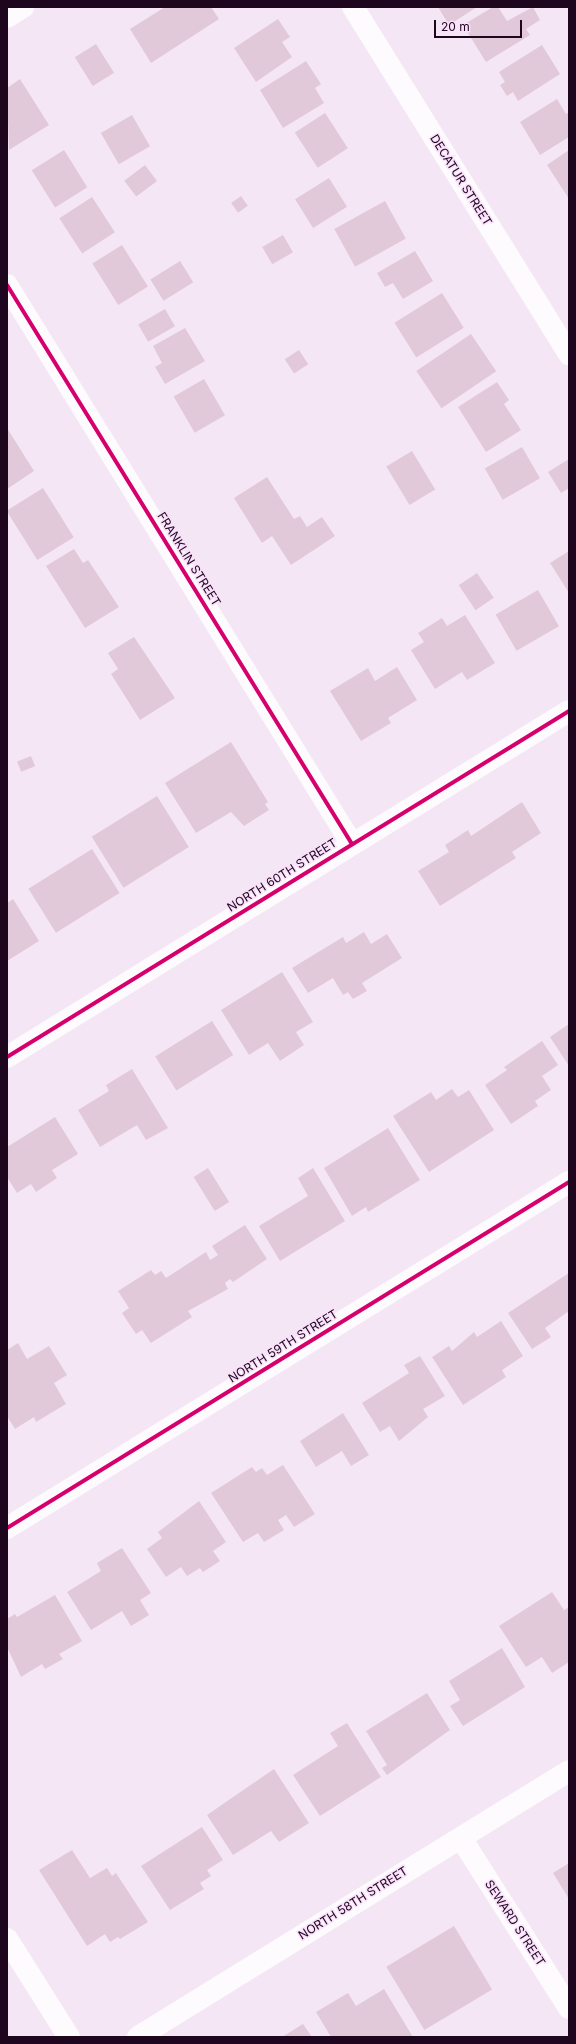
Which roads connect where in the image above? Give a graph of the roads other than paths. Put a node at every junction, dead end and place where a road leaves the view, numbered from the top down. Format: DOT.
graph roads {
  1 [pos="23,7"];
  2 [pos="353,7"];
  3 [pos="7,17"];
  4 [pos="7,285"];
  5 [pos="569,354"];
  6 [pos="569,711"];
  7 [pos="352,844"];
  8 [pos="7,1057"];
  9 [pos="569,1182"];
  10 [pos="7,1528"];
  11 [pos="569,1771"];
  12 [pos="461,1838"];
  13 [pos="7,1939"];
  14 [pos="569,2008"];
  15 [pos="69,2037"];
  16 [pos="138,2037"];
  1 -- 3 [label="street"];
  2 -- 5 [label="street, DECATUR STREET"];
  4 -- 7 [label="street, FRANKLIN STREET"];
  6 -- 7 [label="street, NORTH 60TH STREET"];
  7 -- 8 [label="street, NORTH 60TH STREET"];
  9 -- 10 [label="street, NORTH 59TH STREET"];
  11 -- 12 [label="street, NORTH 58TH STREET"];
  12 -- 14 [label="street, SEWARD STREET"];
  12 -- 16 [label="street, NORTH 58TH STREET"];
  13 -- 15 [label="street"];
}
